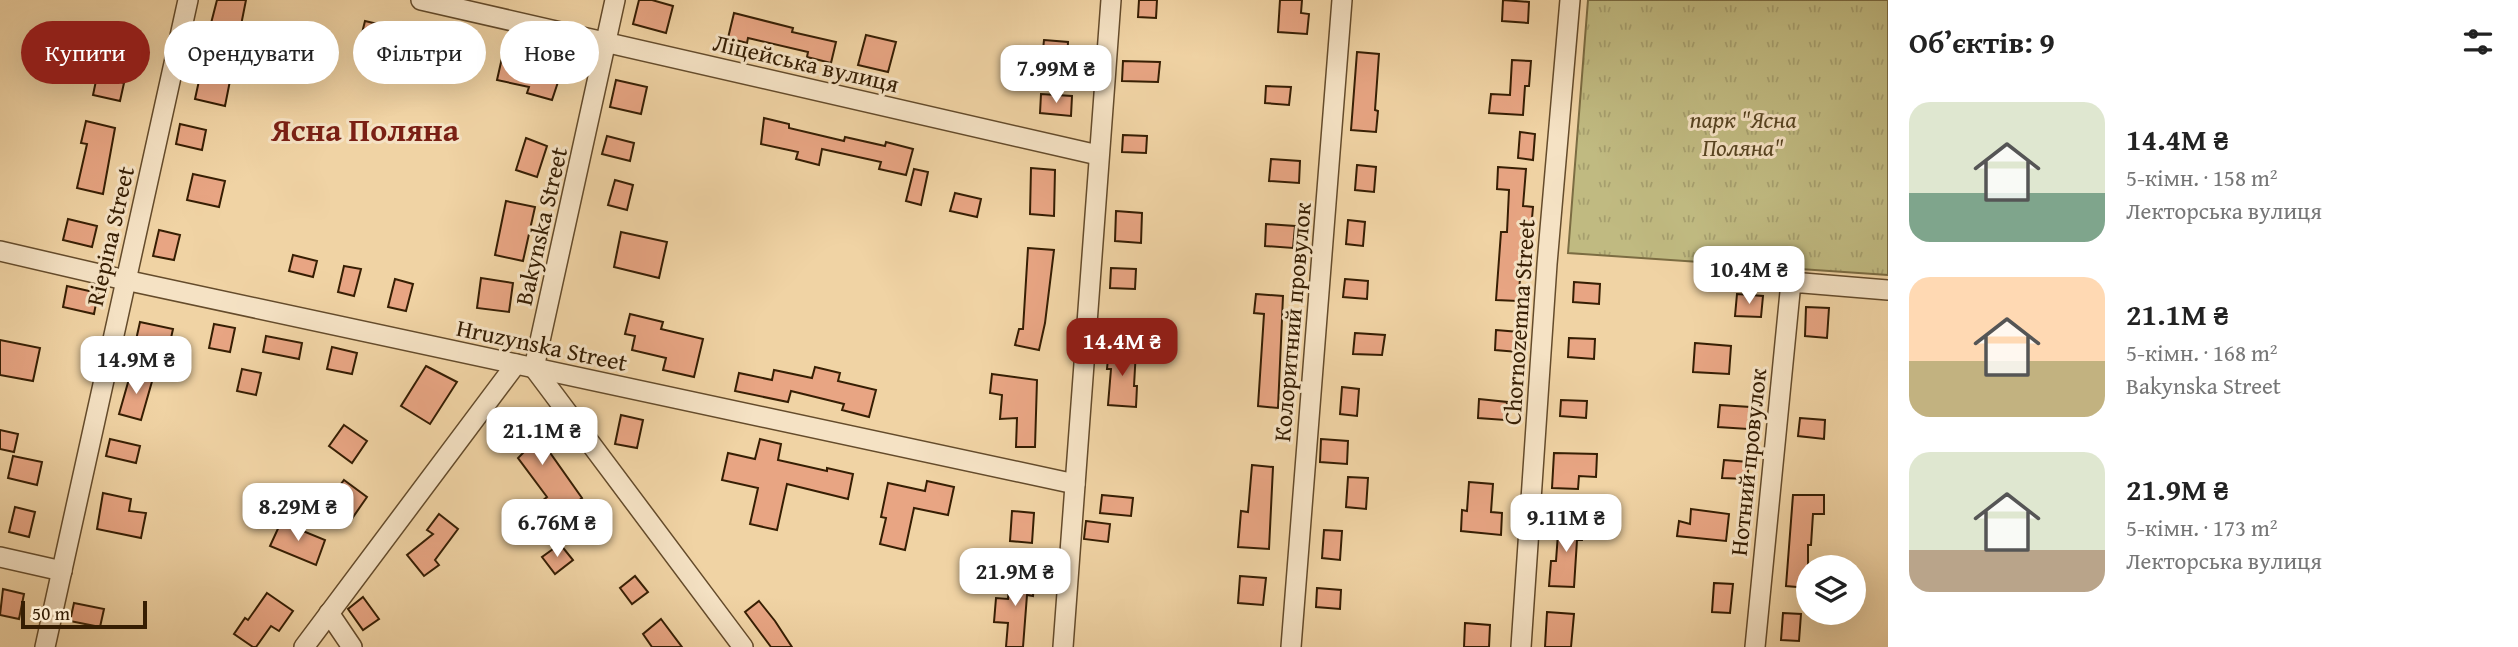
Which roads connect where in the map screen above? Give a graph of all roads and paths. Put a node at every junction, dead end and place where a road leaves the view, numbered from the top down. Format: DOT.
graph roads {
  1 [pos="188,0"];
  2 [pos="421,0"];
  3 [pos="615,0"];
  4 [pos="1111,0"];
  5 [pos="1342,0"];
  6 [pos="1570,0"];
  7 [pos="607,42"];
  8 [pos="1098,155"];
  9 [pos="0,251"];
  10 [pos="125,280"];
  11 [pos="1888,290"];
  12 [pos="525,366"];
  13 [pos="1075,484"];
  14 [pos="0,557"];
  15 [pos="62,571"];
  16 [pos="329,613"];
  17 [pos="45,647"];
  18 [pos="304,647"];
  19 [pos="352,647"];
  20 [pos="743,647"];
  21 [pos="1063,647"];
  22 [pos="1291,647"];
  23 [pos="1521,647"];
  24 [pos="1755,647"];
  1 -- 10 [label="street, Riepina Street"];
  2 -- 7 [label="street, Ліцейська вулиця"];
  3 -- 7 [label="street, Bakynska Street"];
  4 -- 8 [label="street"];
  5 -- 22 [label="street, Колоритний провулок"];
  6 -- 23 [label="street, Chornozemna Street"];
  7 -- 8 [label="street, Ліцейська вулиця"];
  7 -- 12 [label="street, Bakynska Street"];
  8 -- 13 [label="street"];
  9 -- 10 [label="street, Hruzynska Street"];
  10 -- 12 [label="street, Hruzynska Street"];
  10 -- 15 [label="street, Riepina Street"];
  11 -- 24 [label="street, Нотний провулок"];
  12 -- 13 [label="street, Hruzynska Street"];
  12 -- 16 [label="street"];
  12 -- 20 [label="street"];
  13 -- 21 [label="street"];
  14 -- 15 [label="street"];
  15 -- 17 [label="street, Riepina Street"];
  16 -- 18 [label="street"];
  16 -- 19 [label="street"];
}
